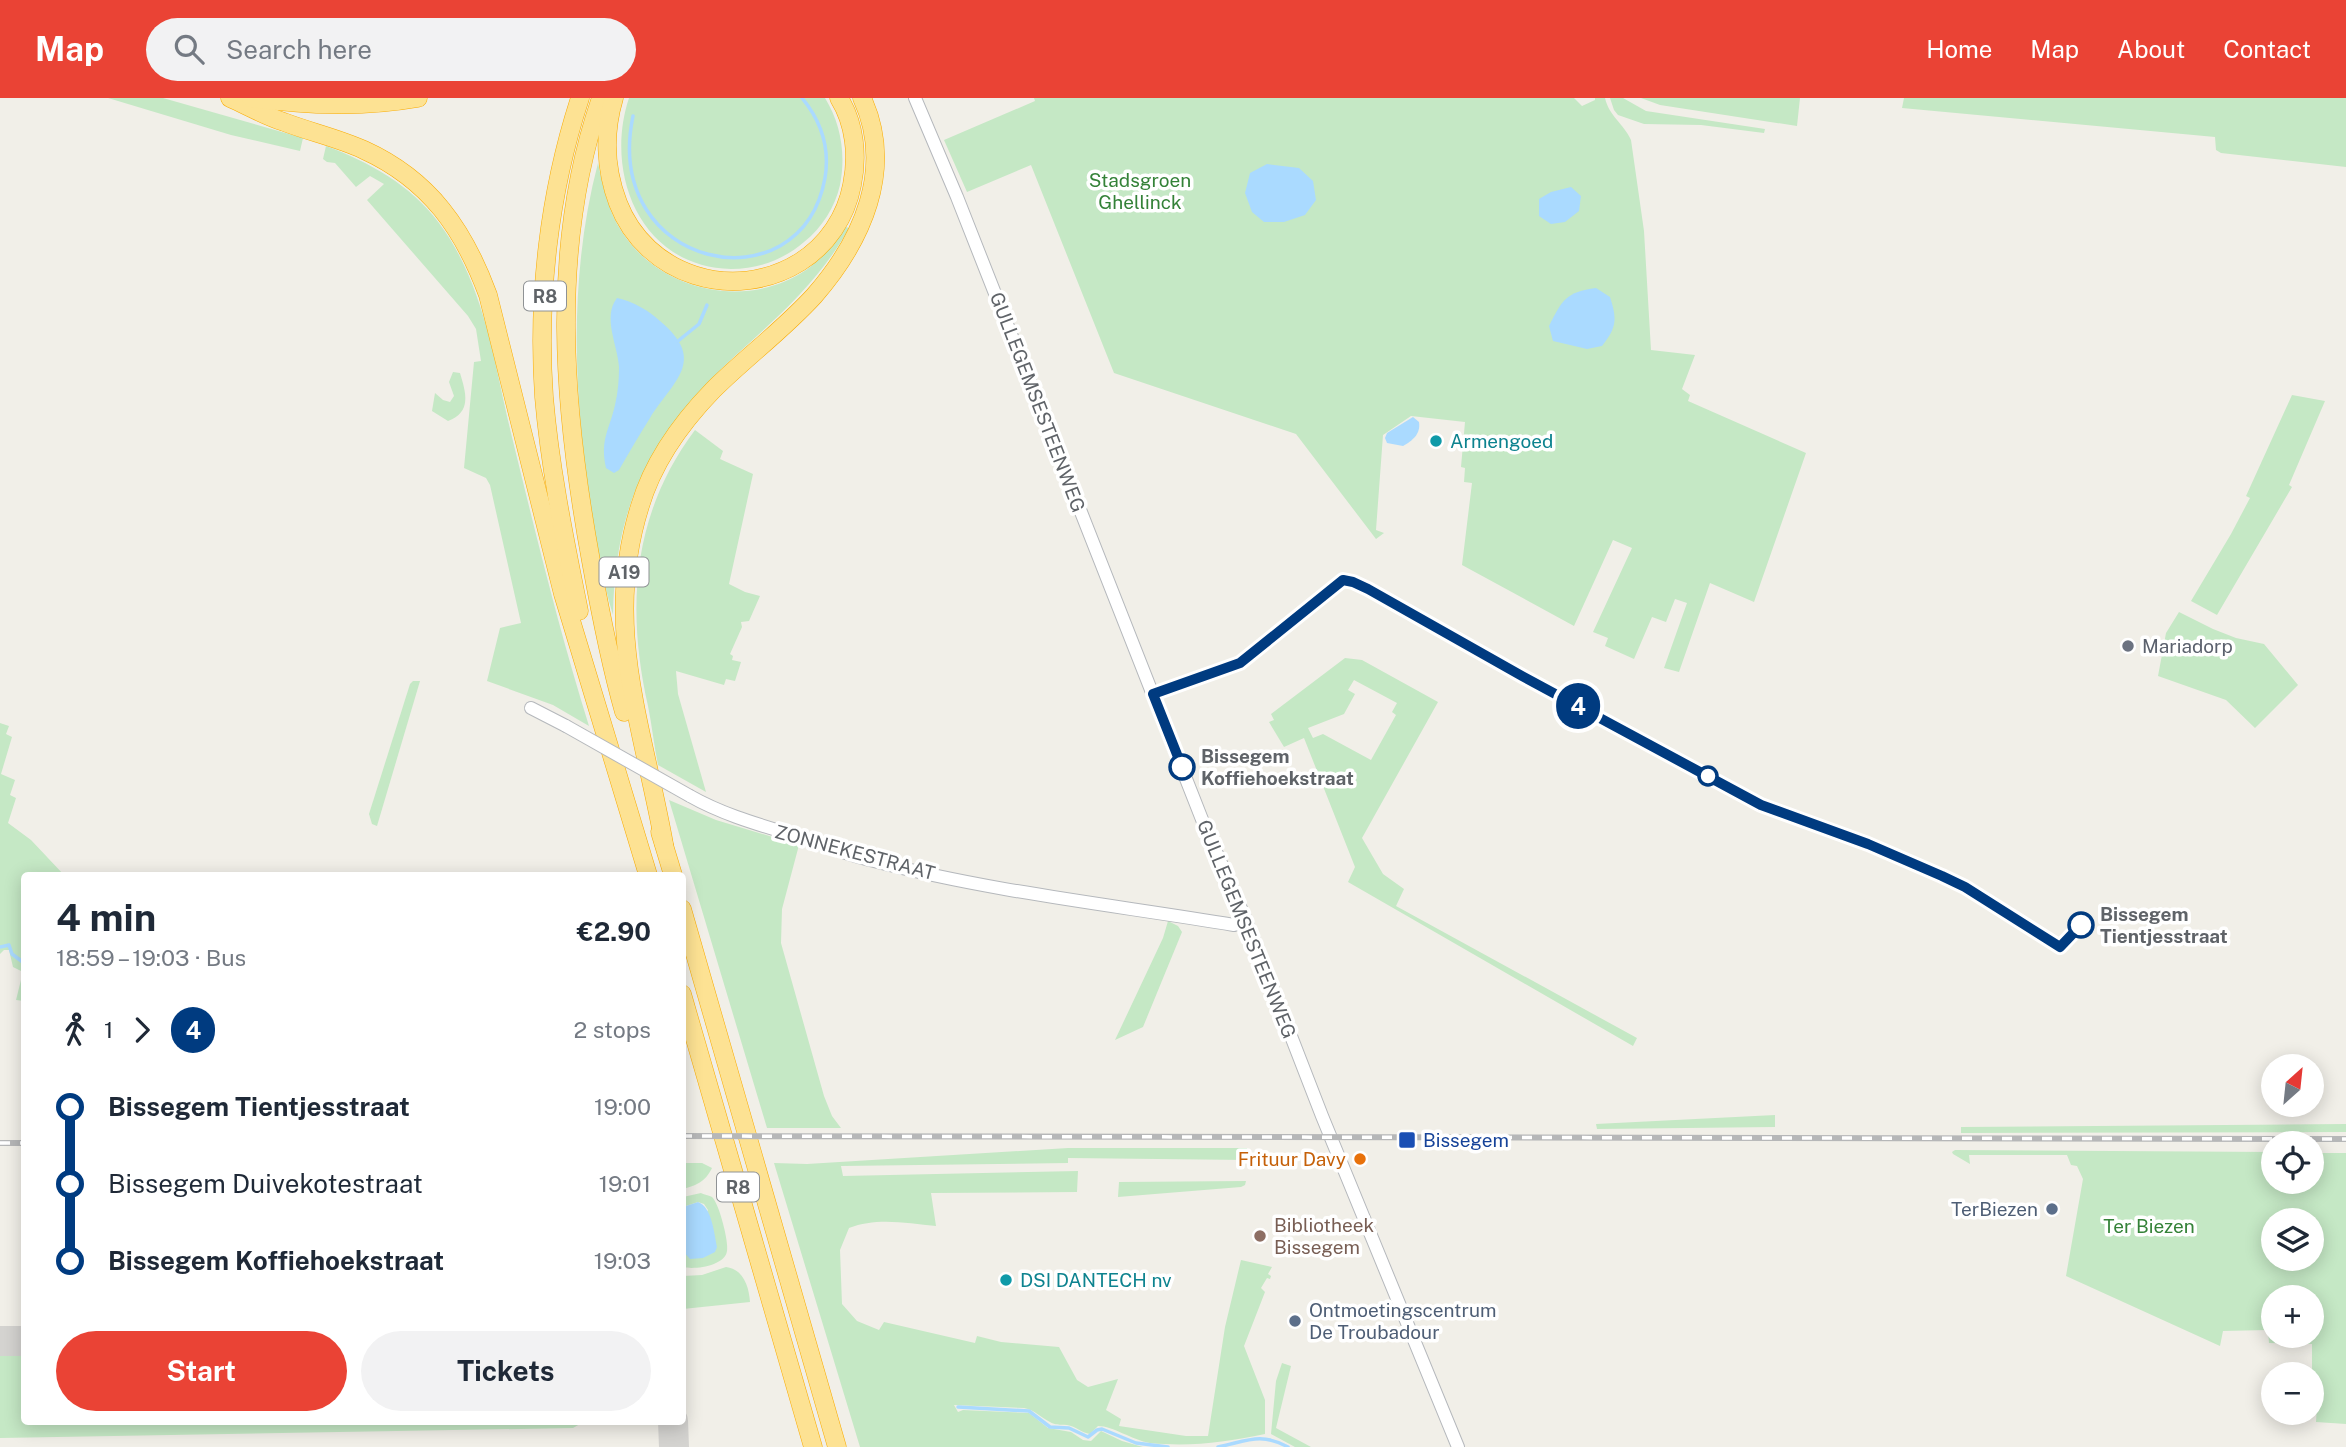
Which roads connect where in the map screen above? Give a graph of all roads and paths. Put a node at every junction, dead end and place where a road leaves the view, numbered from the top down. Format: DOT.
graph roads {
  1 [pos="230,98"];
  2 [pos="251,98"];
  3 [pos="418,98"];
  4 [pos="580,98"];
  5 [pos="601,98"];
  6 [pos="614,98"];
  7 [pos="839,98"];
  8 [pos="862,98"];
  9 [pos="915,98"];
  10 [pos="598,704"];
  11 [pos="531,708"];
  12 [pos="664,844"];
  13 [pos="647,872"];
  14 [pos="672,872"];
  15 [pos="1245,920"];
  16 [pos="686,923"];
  17 [pos="686,1008"];
  18 [pos="794,1380"];
  19 [pos="820,1383"];
  20 [pos="803,1447"];
  21 [pos="813,1447"];
  22 [pos="837,1447"];
  23 [pos="846,1447"];
  24 [pos="1458,1447"];
  1 -- 10 [label="highway"];
  2 -- 3 [label="highway"];
  4 -- 10 [label="highway, R8"];
  5 -- 12 [label="highway, R8"];
  6 -- 7 [label="highway"];
  8 -- 12 [label="highway, A19"];
  9 -- 15 [label="street, GULLEGEMSESTEENWEG"];
  10 -- 13 [label="highway, R8"];
  11 -- 15 [label="street, ZONNEKESTRAAT, bridge"];
  12 -- 14 [label="highway, R8"];
  15 -- 24 [label="street, GULLEGEMSESTEENWEG"];
  16 -- 19 [label="highway, R8"];
  17 -- 18 [label="highway, R8"];
  18 -- 20 [label="highway"];
  18 -- 21 [label="highway, R8"];
  19 -- 22 [label="highway, R8"];
  19 -- 23 [label="highway"];
}
